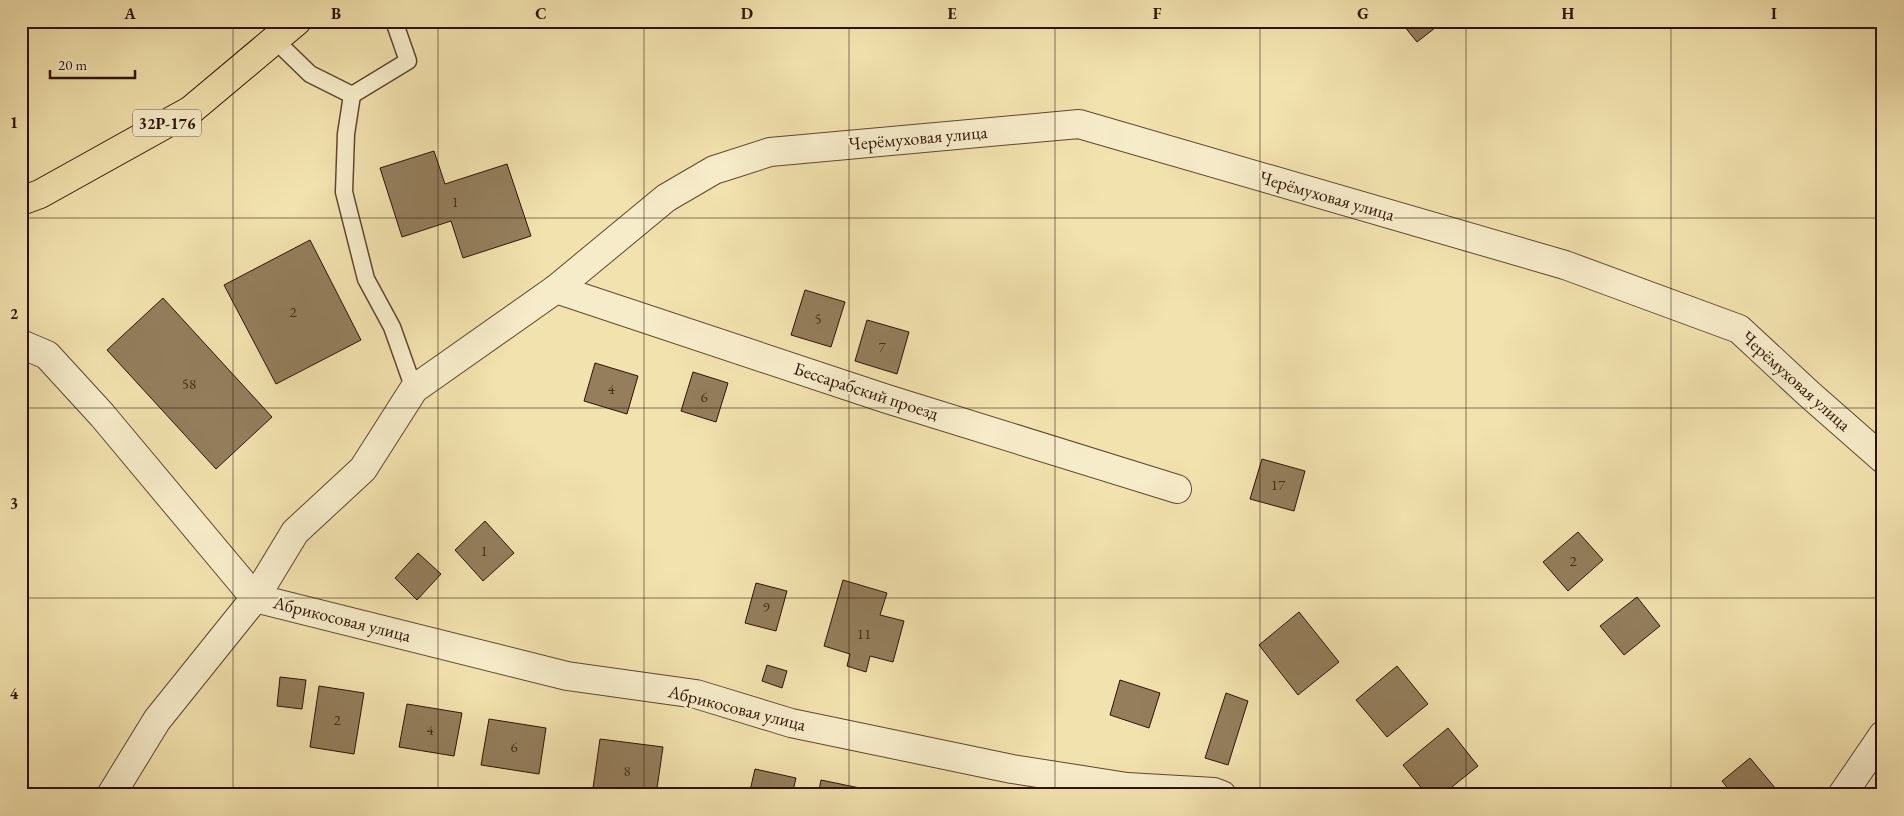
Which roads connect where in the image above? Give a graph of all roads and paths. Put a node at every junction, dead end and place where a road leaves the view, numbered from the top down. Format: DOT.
graph roads {
  1 [pos="297,21"];
  2 [pos="394,21"];
  3 [pos="275,40"];
  4 [pos="352,95"];
  5 [pos="27,195"];
  6 [pos="556,289"];
  7 [pos="21,344"];
  8 [pos="414,389"];
  9 [pos="1883,458"];
  10 [pos="1177,489"];
  11 [pos="255,598"];
  12 [pos="1883,735"];
  13 [pos="111,795"];
  14 [pos="1222,795"];
  15 [pos="1842,795"];
  1 -- 3 [label="main road, 32Р-176"];
  2 -- 4 [label="lane"];
  3 -- 4 [label="lane"];
  3 -- 5 [label="main road, 32Р-176"];
  4 -- 8 [label="lane"];
  6 -- 8 [label="street, Черёмуховая улица"];
  6 -- 9 [label="street, Черёмуховая улица"];
  6 -- 10 [label="street, Бессарабский проезд"];
  7 -- 11 [label="street"];
  8 -- 11 [label="street"];
  11 -- 13 [label="street"];
  11 -- 14 [label="street, Абрикосовая улица"];
  12 -- 15 [label="street"];
}
